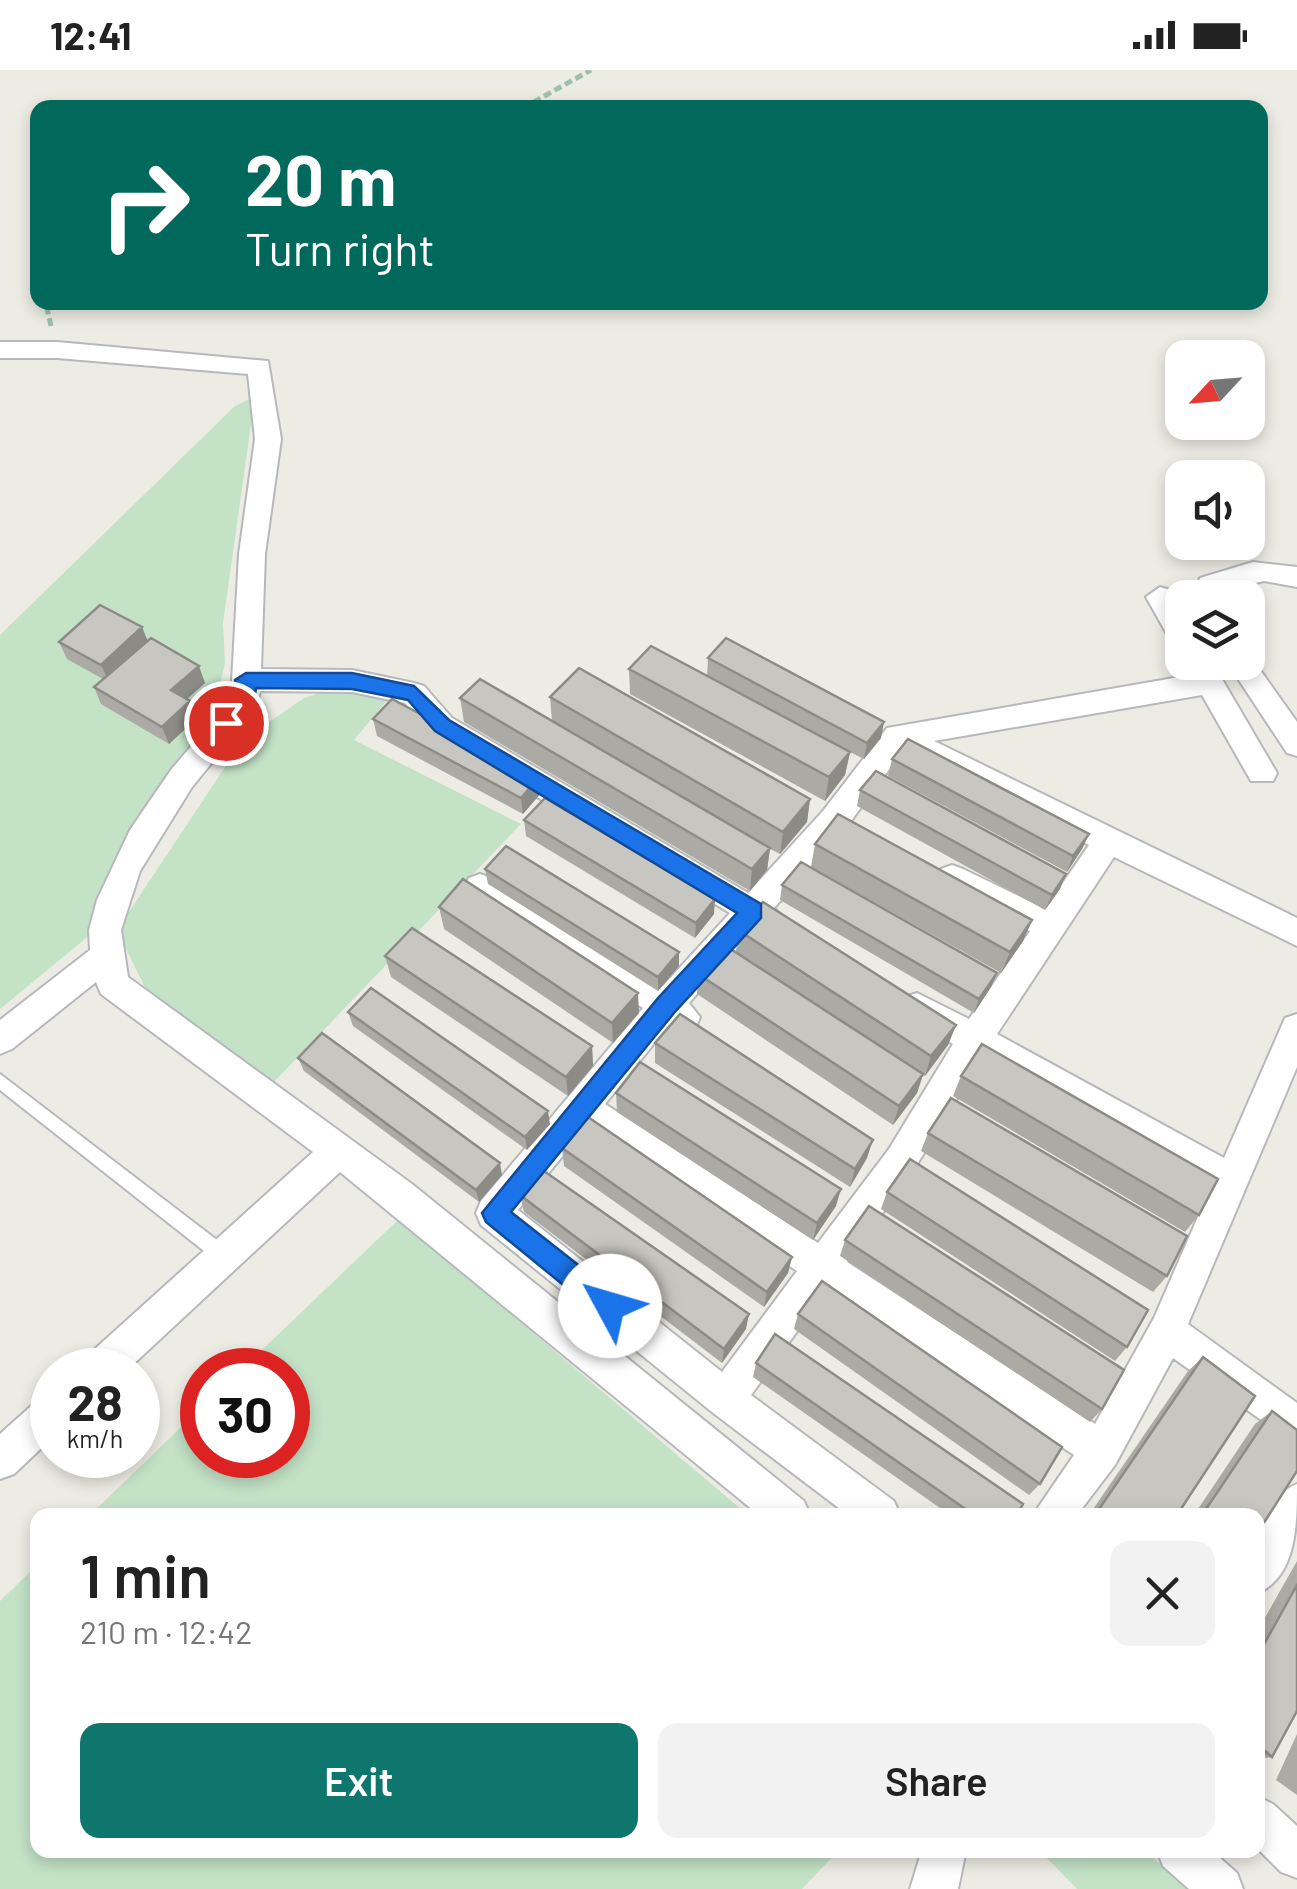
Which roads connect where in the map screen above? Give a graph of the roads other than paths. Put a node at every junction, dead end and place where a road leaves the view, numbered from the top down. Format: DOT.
graph roads {
  1 [pos="0,350"];
  2 [pos="1297,578"];
  3 [pos="1220,580"];
  4 [pos="1160,597"];
  5 [pos="1165,606"];
  6 [pos="246,680"];
  7 [pos="1166,680"];
  8 [pos="1209,680"];
  9 [pos="1253,680"];
  10 [pos="897,736"];
  11 [pos="1297,744"];
  12 [pos="1262,773"];
  13 [pos="801,802"];
  14 [pos="834,820"];
  15 [pos="867,836"];
  16 [pos="1110,839"];
  17 [pos="918,861"];
  18 [pos="480,887"];
  19 [pos="753,911"];
  20 [pos="1051,927"];
  21 [pos="1297,933"];
  22 [pos="804,941"];
  23 [pos="108,954"];
  24 [pos="889,990"];
  25 [pos="666,1006"];
  26 [pos="1296,1032"];
  27 [pos="713,1036"];
  28 [pos="0,1038"];
  29 [pos="974,1040"];
  30 [pos="0,1081"];
  31 [pos="581,1107"];
  32 [pos="869,1140"];
  33 [pos="339,1151"];
  34 [pos="900,1160"];
  35 [pos="1229,1178"];
  36 [pos="224,1256"];
  37 [pos="822,1267"];
  38 [pos="1167,1331"];
  39 [pos="123,1348"];
  40 [pos="725,1399"];
  41 [pos="1297,1426"];
  42 [pos="30,1432"];
  43 [pos="1101,1451"];
  44 [pos="0,1460"];
  45 [pos="1297,1504"];
  46 [pos="781,1508"];
  47 [pos="871,1508"];
  48 [pos="1058,1508"];
  49 [pos="1265,1561"];
  50 [pos="1265,1826"];
  51 [pos="1297,1856"];
  52 [pos="1187,1858"];
  53 [pos="1221,1889"];
  1 -- 6 [label="street"];
  2 -- 3 [label="street"];
  4 -- 5 [label="street"];
  6 -- 19 [label="street"];
  6 -- 23 [label="street"];
  7 -- 10 [label="street"];
  8 -- 12 [label="street"];
  9 -- 11 [label="street"];
  10 -- 14 [label="street"];
  10 -- 16 [label="street"];
  13 -- 14 [label="street"];
  14 -- 15 [label="street"];
  14 -- 19 [label="street"];
  16 -- 20 [label="street"];
  16 -- 21 [label="street"];
  17 -- 20 [label="street"];
  18 -- 25 [label="street"];
  19 -- 22 [label="street"];
  19 -- 25 [label="street"];
  20 -- 29 [label="street"];
  23 -- 28 [label="street"];
  23 -- 33 [label="street"];
  24 -- 29 [label="street"];
  25 -- 27 [label="street"];
  25 -- 31 [label="street"];
  26 -- 35 [label="street"];
  29 -- 34 [label="street"];
  29 -- 35 [label="street"];
  30 -- 36 [label="lane"];
  31 -- 37 [label="street"];
  31 -- 40 [label="street"];
  32 -- 34 [label="street"];
  33 -- 36 [label="street"];
  33 -- 46 [label="street"];
  34 -- 37 [label="street"];
  35 -- 38 [label="street"];
  36 -- 39 [label="street"];
  37 -- 40 [label="street"];
  37 -- 43 [label="street"];
  38 -- 41 [label="street"];
  38 -- 43 [label="street"];
  40 -- 47 [label="street"];
  42 -- 44 [label="street"];
  43 -- 48 [label="street"];
  45 -- 49 [label="street"];
  50 -- 51 [label="street"];
  52 -- 53 [label="street"];
}
